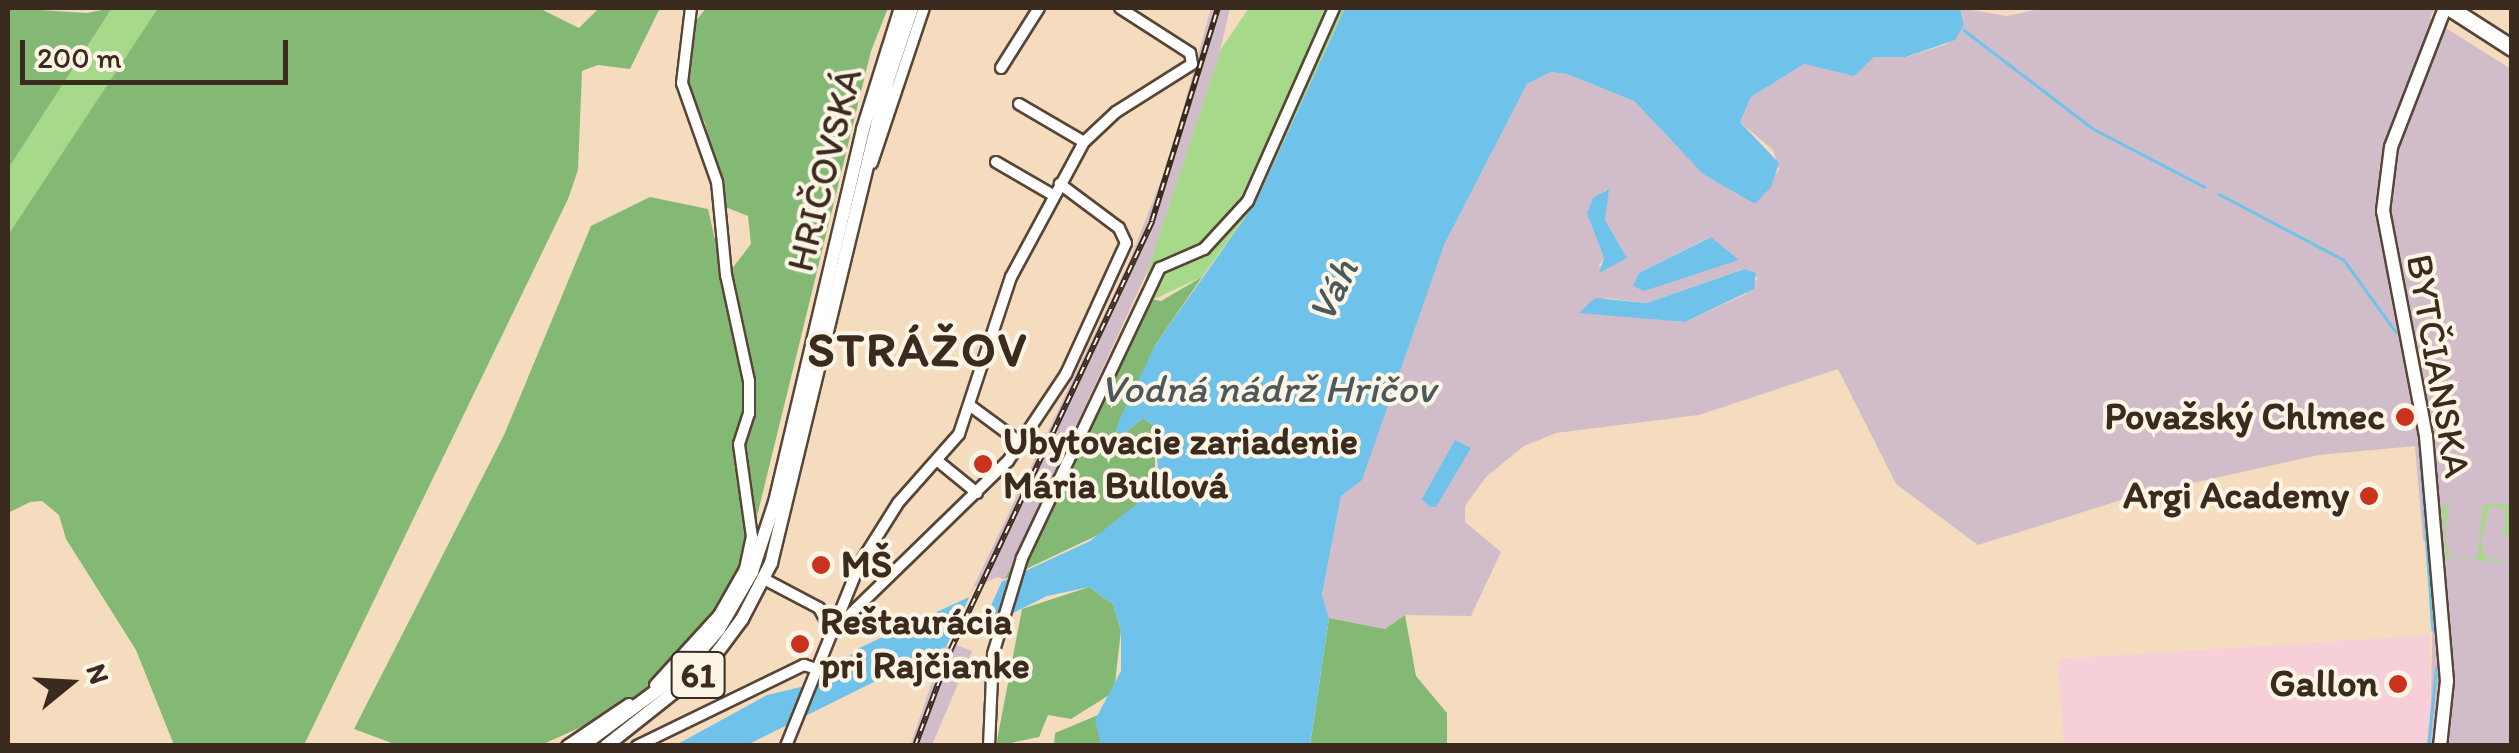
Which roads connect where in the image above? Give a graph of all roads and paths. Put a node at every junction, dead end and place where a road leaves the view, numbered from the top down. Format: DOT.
graph roads {
  1 [pos="692,8"];
  2 [pos="901,8"];
  3 [pos="912,8"];
  4 [pos="924,8"];
  5 [pos="1039,8"];
  6 [pos="1120,8"];
  7 [pos="1334,8"];
  8 [pos="2447,8"];
  9 [pos="2512,48"];
  10 [pos="1001,68"];
  11 [pos="1019,104"];
  12 [pos="1084,142"];
  13 [pos="996,162"];
  14 [pos="866,180"];
  15 [pos="1060,184"];
  16 [pos="1053,196"];
  17 [pos="972,407"];
  18 [pos="1022,444"];
  19 [pos="940,462"];
  20 [pos="977,494"];
  21 [pos="764,578"];
  22 [pos="830,634"];
  23 [pos="812,672"];
  24 [pos="567,746"];
  25 [pos="582,746"];
  26 [pos="606,746"];
  27 [pos="637,746"];
  28 [pos="786,746"];
  29 [pos="989,746"];
  30 [pos="2440,746"];
  1 -- 24 [label="street, HRIČOVSKÁ"];
  2 -- 25 [label="main road, HRIČOVSKÁ / 61"];
  3 -- 14 [label="main road, HRIČOVSKÁ / 61"];
  4 -- 14 [label="street, HRIČOVSKÁ"];
  5 -- 10 [label="street"];
  6 -- 12 [label="street"];
  7 -- 29 [label="street"];
  8 -- 9 [label="highway"];
  8 -- 30 [label="main road, BYTČIANSKA"];
  11 -- 12 [label="street"];
  12 -- 15 [label="street"];
  13 -- 16 [label="street"];
  14 -- 21 [label="main road, HRIČOVSKÁ / 61"];
  15 -- 16 [label="street"];
  15 -- 18 [label="street"];
  16 -- 17 [label="street"];
  17 -- 18 [label="street"];
  17 -- 19 [label="street"];
  18 -- 20 [label="street"];
  19 -- 20 [label="street"];
  19 -- 22 [label="street"];
  20 -- 22 [label="street"];
  21 -- 22 [label="street"];
  21 -- 26 [label="main road, HRIČOVSKÁ / 61"];
  22 -- 23 [label="street"];
  23 -- 27 [label="street"];
  23 -- 28 [label="street"];
}
